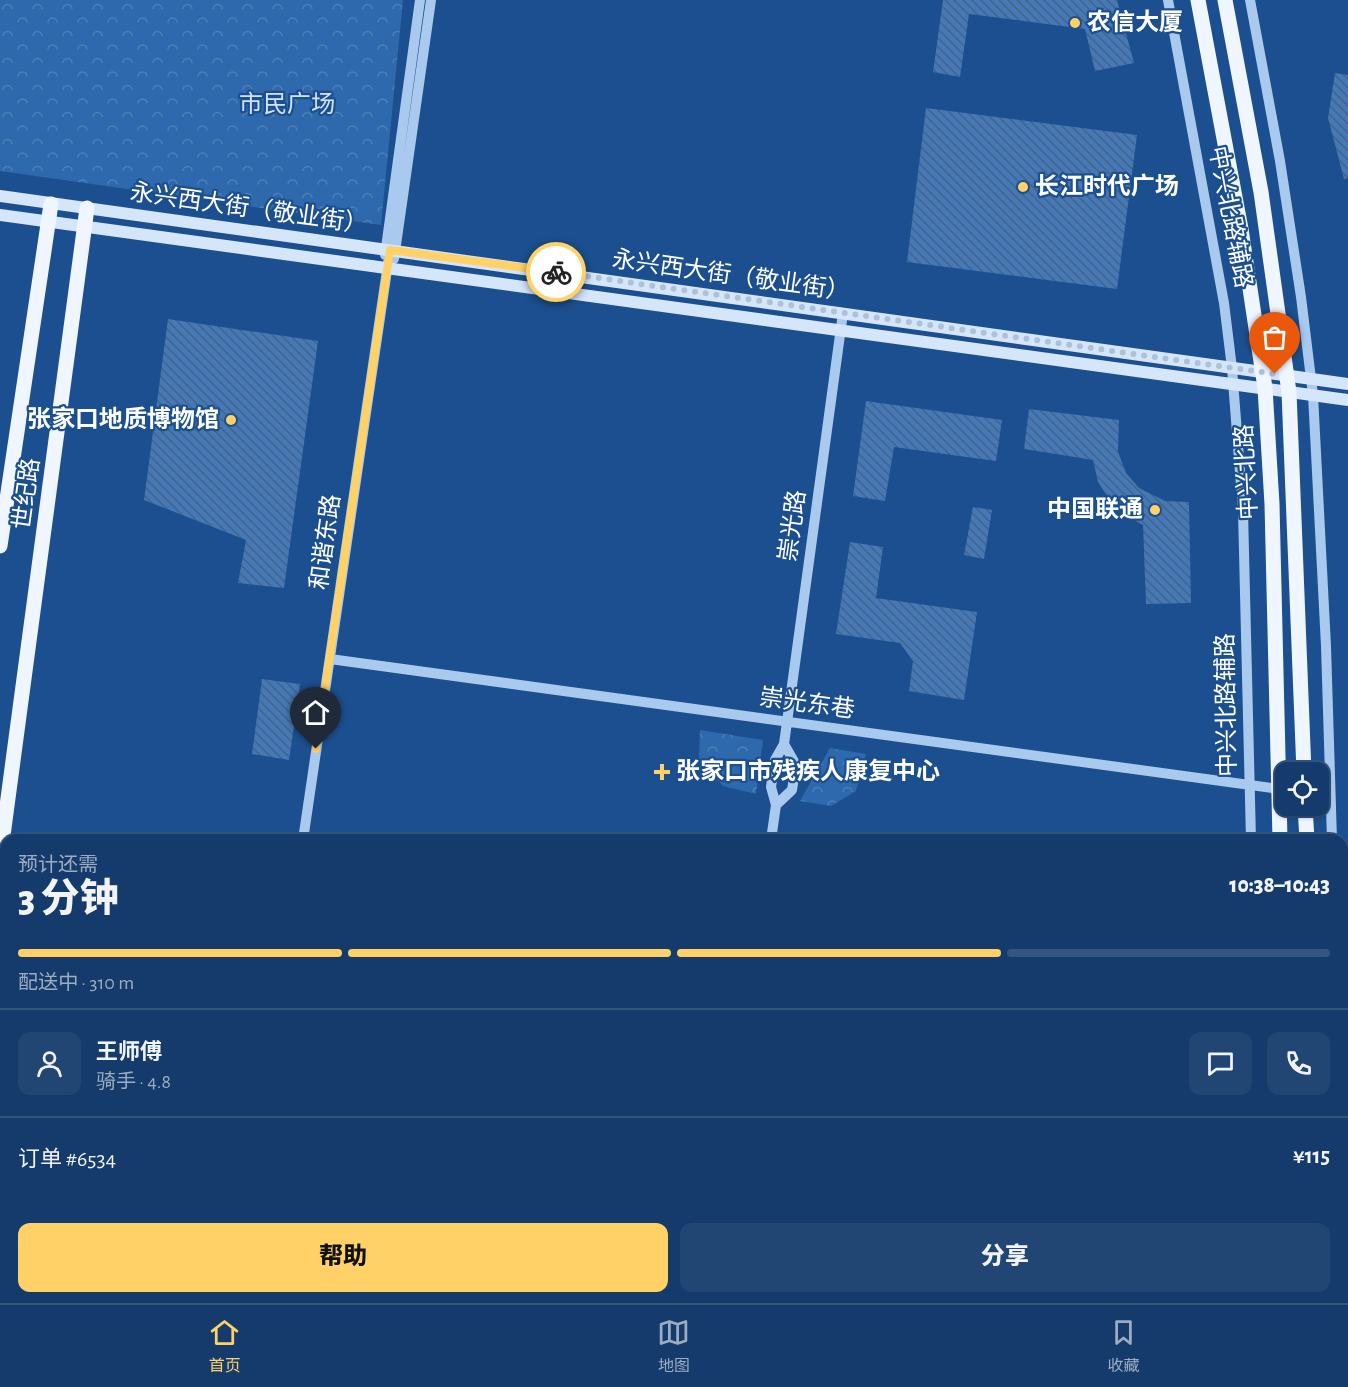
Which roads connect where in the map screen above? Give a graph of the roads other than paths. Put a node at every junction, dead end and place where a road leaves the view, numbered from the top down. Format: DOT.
graph roads {
  1 [pos="420,0"];
  2 [pos="431,0"];
  3 [pos="1168,0"];
  4 [pos="1198,0"];
  5 [pos="1224,0"];
  6 [pos="1250,0"];
  7 [pos="0,196"];
  8 [pos="51,204"];
  9 [pos="87,208"];
  10 [pos="0,215"];
  11 [pos="49,222"];
  12 [pos="86,227"];
  13 [pos="390,250"];
  14 [pos="388,268"];
  15 [pos="843,313"];
  16 [pos="840,331"];
  17 [pos="1232,368"];
  18 [pos="1262,372"];
  19 [pos="1287,375"];
  20 [pos="1311,379"];
  21 [pos="1234,384"];
  22 [pos="1348,384"];
  23 [pos="1264,388"];
  24 [pos="1289,392"];
  25 [pos="1313,395"];
  26 [pos="1348,400"];
  27 [pos="0,546"];
  28 [pos="330,658"];
  29 [pos="787,722"];
  30 [pos="784,744"];
  31 [pos="1277,762"];
  32 [pos="1304,762"];
  33 [pos="1249,786"];
  34 [pos="1275,789"];
  35 [pos="776,805"];
  36 [pos="1279,816"];
  37 [pos="1305,816"];
  38 [pos="3,834"];
  39 [pos="304,834"];
  40 [pos="772,834"];
  41 [pos="1251,834"];
  42 [pos="1280,834"];
  43 [pos="1306,834"];
  44 [pos="1332,834"];
  1 -- 13 [label="street, 和谐东路"];
  2 -- 13 [label="street, 和谐东路"];
  3 -- 17 [label="street, 中兴北路辅路"];
  4 -- 18 [label="main road, 中兴北路"];
  5 -- 19 [label="main road, 中兴北路"];
  6 -- 20 [label="street"];
  7 -- 8 [label="main road, 永兴西大街（敬业街）"];
  8 -- 9 [label="main road, 永兴西大街（敬业街）"];
  8 -- 11 [label="main road, 世纪路"];
  9 -- 12 [label="main road, 世纪路"];
  9 -- 13 [label="main road, 永兴西大街（敬业街）"];
  10 -- 11 [label="main road, 永兴西大街（敬业街）"];
  11 -- 12 [label="main road, 永兴西大街（敬业街）"];
  11 -- 27 [label="main road, 世纪路"];
  12 -- 14 [label="main road, 永兴西大街（敬业街）"];
  12 -- 38 [label="main road, 世纪路"];
  13 -- 14 [label="street, 和谐东路"];
  13 -- 15 [label="main road, 永兴西大街（敬业街）"];
  14 -- 16 [label="main road, 永兴西大街（敬业街）"];
  14 -- 28 [label="street, 和谐东路"];
  15 -- 16 [label="street, 崇光路"];
  15 -- 17 [label="main road, 永兴西大街（敬业街）"];
  16 -- 21 [label="main road, 永兴西大街（敬业街）"];
  16 -- 29 [label="street, 崇光路"];
  17 -- 18 [label="main road, 永兴西大街（敬业街）"];
  17 -- 21 [label="street, 中兴北路辅路"];
  18 -- 19 [label="main road, 永兴西大街（敬业街）"];
  18 -- 23 [label="main road, 中兴北路"];
  19 -- 20 [label="main road, 永兴西大街（敬业街）"];
  19 -- 24 [label="main road, 中兴北路"];
  20 -- 22 [label="main road, 永兴西大街（敬业街）"];
  20 -- 25 [label="street"];
  21 -- 23 [label="main road, 永兴西大街（敬业街）"];
  21 -- 33 [label="street, 中兴北路辅路"];
  23 -- 24 [label="main road, 永兴西大街（敬业街）"];
  23 -- 31 [label="main road, 中兴北路"];
  24 -- 25 [label="main road, 永兴西大街（敬业街）"];
  24 -- 32 [label="main road, 中兴北路"];
  25 -- 26 [label="main road, 永兴西大街（敬业街）"];
  25 -- 44 [label="street"];
  28 -- 29 [label="street, 崇光东巷"];
  28 -- 39 [label="street, 和谐东路"];
  29 -- 30 [label="street, 崇光路"];
  29 -- 33 [label="street, 崇光东巷"];
  30 -- 35 [label="street, 崇光路"];
  30 -- 35 [label="street, 崇光路"];
  33 -- 34 [label="street, 崇光东巷"];
  33 -- 41 [label="street, 中兴北路辅路"];
  35 -- 40 [label="street, 崇光路"];
  36 -- 42 [label="main road, 中兴北路"];
  37 -- 43 [label="main road"];
}
